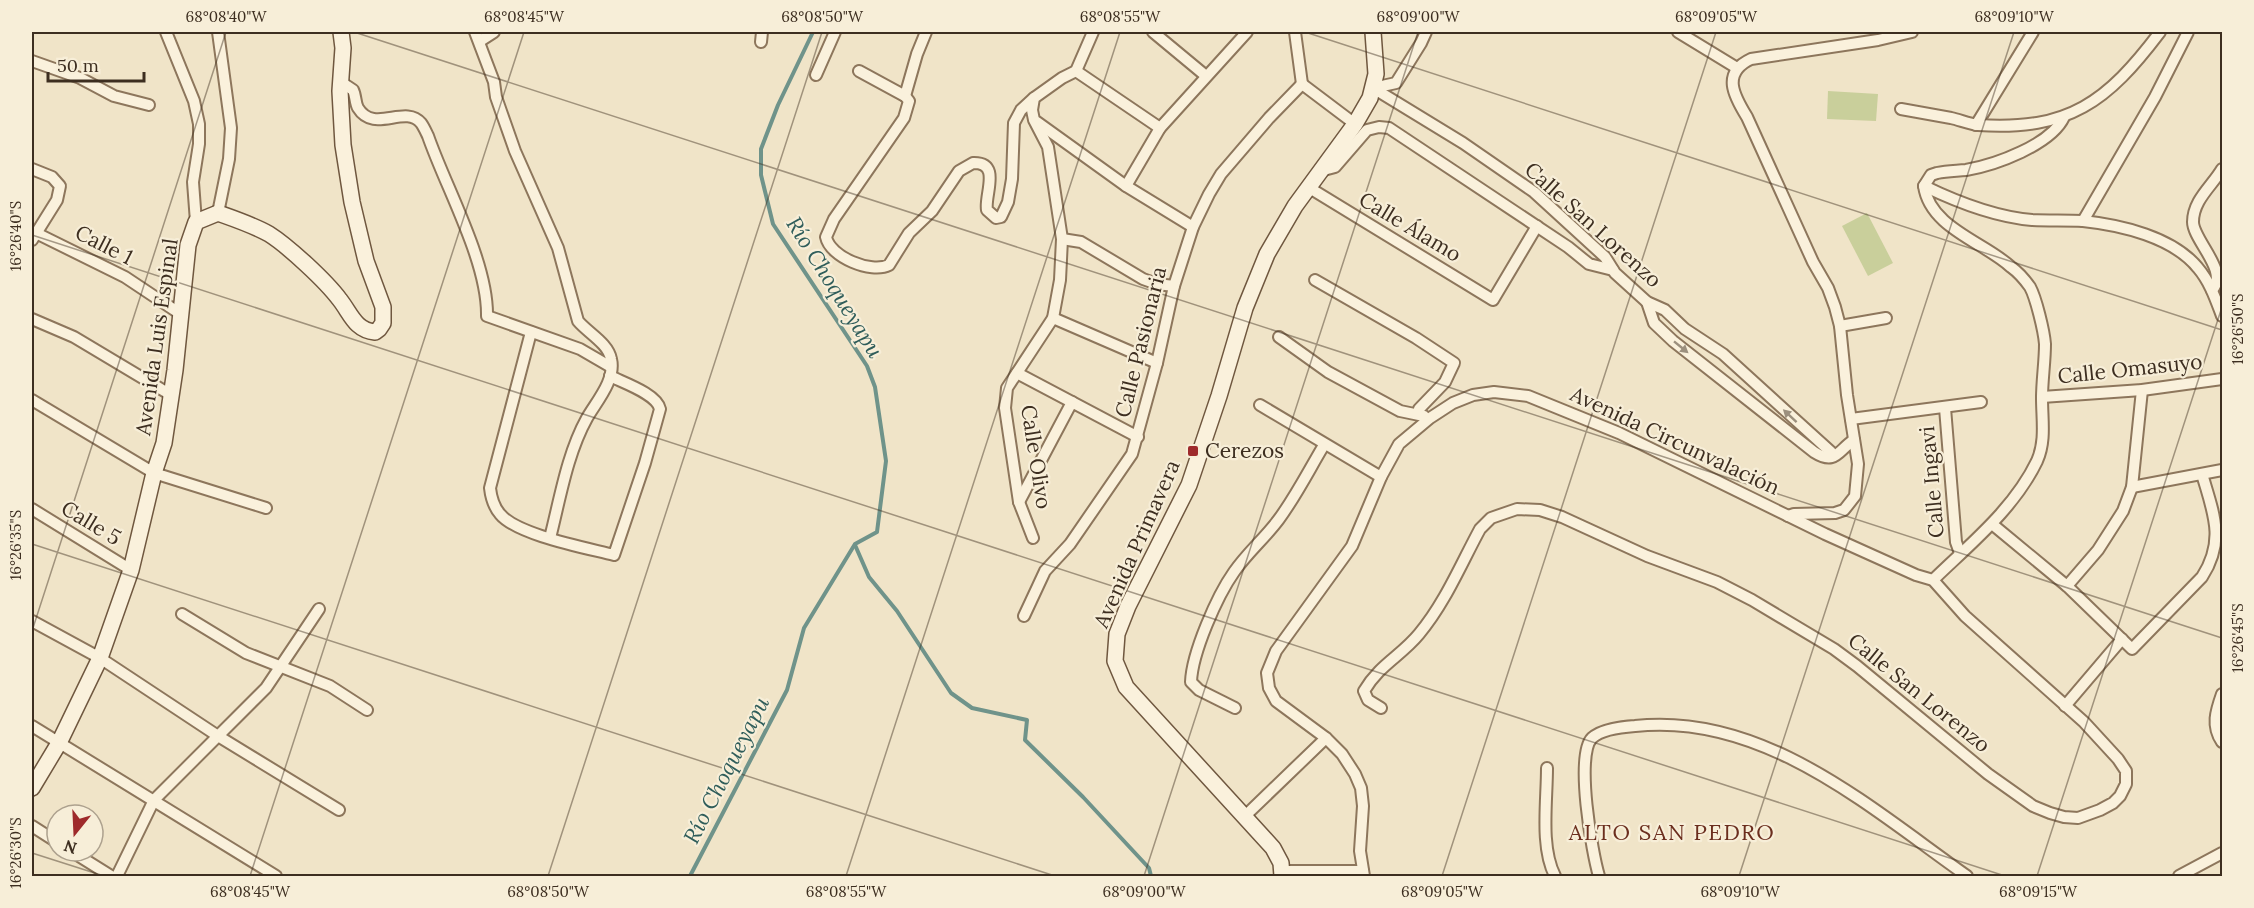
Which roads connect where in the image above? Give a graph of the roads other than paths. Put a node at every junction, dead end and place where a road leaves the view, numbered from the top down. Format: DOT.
graph roads {
  1 [pos="166,32"];
  2 [pos="218,32"];
  3 [pos="341,32"];
  4 [pos="494,32"];
  5 [pos="835,32"];
  6 [pos="926,32"];
  7 [pos="1093,32"];
  8 [pos="1153,32"];
  9 [pos="1247,32"];
  10 [pos="1294,32"];
  11 [pos="1372,32"];
  12 [pos="1426,32"];
  13 [pos="1678,32"];
  14 [pos="1912,32"];
  15 [pos="2033,32"];
  16 [pos="2160,32"];
  17 [pos="2188,32"];
  18 [pos="477,36"];
  19 [pos="32,61"];
  20 [pos="1737,69"];
  21 [pos="859,70"];
  22 [pos="1076,71"];
  23 [pos="816,75"];
  24 [pos="1206,76"];
  25 [pos="341,82"];
  26 [pos="1302,84"];
  27 [pos="1373,88"];
  28 [pos="905,96"];
  29 [pos="1034,98"];
  30 [pos="148,105"];
  31 [pos="1901,110"];
  32 [pos="2064,117"];
  33 [pos="1034,120"];
  34 [pos="1355,124"];
  35 [pos="1976,125"];
  36 [pos="1160,128"];
  37 [pos="32,169"];
  38 [pos="2223,169"];
  39 [pos="1320,171"];
  40 [pos="1126,186"];
  41 [pos="1924,186"];
  42 [pos="1308,188"];
  43 [pos="218,213"];
  44 [pos="2083,221"];
  45 [pos="196,222"];
  46 [pos="1537,226"];
  47 [pos="1192,227"];
  48 [pos="34,237"];
  49 [pos="1062,239"];
  50 [pos="1613,270"];
  51 [pos="1315,280"];
  52 [pos="1174,286"];
  53 [pos="2212,290"];
  54 [pos="1647,302"];
  55 [pos="182,315"];
  56 [pos="2223,316"];
  57 [pos="1053,318"];
  58 [pos="1887,318"];
  59 [pos="32,320"];
  60 [pos="1840,327"];
  61 [pos="531,332"];
  62 [pos="1280,337"];
  63 [pos="1157,363"];
  64 [pos="611,372"];
  65 [pos="1017,373"];
  66 [pos="2223,379"];
  67 [pos="2142,390"];
  68 [pos="171,395"];
  69 [pos="2042,397"];
  70 [pos="32,400"];
  71 [pos="1072,402"];
  72 [pos="1981,402"];
  73 [pos="1260,405"];
  74 [pos="1945,408"];
  75 [pos="1418,414"];
  76 [pos="1430,418"];
  77 [pos="1851,419"];
  78 [pos="1137,437"];
  79 [pos="1854,440"];
  80 [pos="1324,445"];
  81 [pos="1830,456"];
  82 [pos="2223,471"];
  83 [pos="154,473"];
  84 [pos="2202,474"];
  85 [pos="1381,477"];
  86 [pos="2132,487"];
  87 [pos="1019,502"];
  88 [pos="266,508"];
  89 [pos="32,509"];
  90 [pos="1788,516"];
  91 [pos="1992,524"];
  92 [pos="550,538"];
  93 [pos="1033,538"];
  94 [pos="1960,553"];
  95 [pos="131,570"];
  96 [pos="1933,580"];
  97 [pos="2067,586"];
  98 [pos="319,609"];
  99 [pos="182,614"];
  100 [pos="1024,616"];
  101 [pos="32,621"];
  102 [pos="2122,639"];
  103 [pos="100,658"];
  104 [pos="280,667"];
  105 [pos="2223,694"];
  106 [pos="2065,706"];
  107 [pos="1235,708"];
  108 [pos="1381,708"];
  109 [pos="367,710"];
  110 [pos="32,726"];
  111 [pos="218,736"];
  112 [pos="1326,738"];
  113 [pos="2223,742"];
  114 [pos="59,743"];
  115 [pos="1547,768"];
  116 [pos="32,788"];
  117 [pos="154,800"];
  118 [pos="339,810"];
  119 [pos="1245,816"];
  120 [pos="32,826"];
  121 [pos="45,834"];
  122 [pos="2223,853"];
  123 [pos="90,863"];
  124 [pos="1282,874"];
  125 [pos="1364,874"];
  126 [pos="111,876"];
  127 [pos="117,876"];
  128 [pos="276,876"];
  129 [pos="1555,876"];
  130 [pos="1599,876"];
  131 [pos="1967,876"];
  132 [pos="2179,876"];
  1 -- 45 [label="street"];
  2 -- 43 [label="street"];
  3 -- 25 [label="street"];
  4 -- 18 [label="street"];
  5 -- 23 [label="street"];
  6 -- 28 [label="street"];
  7 -- 22 [label="street"];
  8 -- 24 [label="street"];
  9 -- 24 [label="street"];
  10 -- 26 [label="street"];
  11 -- 27 [label="street, Avenida Primavera"];
  12 -- 27 [label="street"];
  13 -- 20 [label="street"];
  14 -- 20 [label="street"];
  15 -- 35 [label="street"];
  16 -- 32 [label="street"];
  17 -- 44 [label="street"];
  18 -- 64 [label="street"];
  19 -- 30 [label="street"];
  20 -- 60 [label="street, Avenida Circunvalación"];
  21 -- 28 [label="street"];
  22 -- 29 [label="street"];
  22 -- 36 [label="street"];
  24 -- 36 [label="street"];
  25 -- 43 [label="street"];
  25 -- 61 [label="street"];
  26 -- 34 [label="street"];
  26 -- 47 [label="street, Calle Pasionaria"];
  27 -- 34 [label="street, Avenida Primavera"];
  27 -- 50 [label="street, Calle San Lorenzo"];
  28 -- 29 [label="street"];
  29 -- 33 [label="street, Calle Olivo"];
  31 -- 35 [label="street"];
  32 -- 35 [label="street"];
  32 -- 41 [label="street"];
  33 -- 40 [label="street"];
  33 -- 49 [label="street, Calle Olivo"];
  34 -- 39 [label="street, Avenida Primavera"];
  36 -- 40 [label="street"];
  37 -- 48 [label="street"];
  38 -- 53 [label="street"];
  39 -- 42 [label="street, Avenida Primavera"];
  39 -- 46 [label="street"];
  40 -- 47 [label="street"];
  41 -- 44 [label="street"];
  41 -- 69 [label="street"];
  42 -- 46 [label="street, Calle Álamo"];
  42 -- 119 [label="street, Avenida Primavera"];
  43 -- 45 [label="street, Avenida Luis Espinal"];
  44 -- 53 [label="street"];
  45 -- 55 [label="street, Avenida Luis Espinal"];
  46 -- 50 [label="street"];
  47 -- 52 [label="street, Calle Pasionaria"];
  48 -- 55 [label="street, Calle 1"];
  49 -- 52 [label="street"];
  49 -- 57 [label="street, Calle Olivo"];
  50 -- 54 [label="street, Calle San Lorenzo"];
  51 -- 75 [label="street"];
  52 -- 63 [label="street, Calle Pasionaria"];
  53 -- 56 [label="street"];
  81 -- 54 [label="street, Calle San Lorenzo, one-way"];
  54 -- 81 [label="street, one-way"];
  55 -- 68 [label="street, Avenida Luis Espinal"];
  57 -- 63 [label="street"];
  57 -- 65 [label="street, Calle Olivo"];
  58 -- 60 [label="street"];
  59 -- 68 [label="street"];
  60 -- 77 [label="street, Avenida Circunvalación"];
  61 -- 64 [label="street"];
  61 -- 92 [label="street"];
  62 -- 75 [label="street"];
  63 -- 78 [label="street, Calle Pasionaria"];
  64 -- 92 [label="street"];
  64 -- 92 [label="street"];
  65 -- 71 [label="street"];
  65 -- 87 [label="street, Calle Olivo"];
  66 -- 67 [label="street, Calle Omasuyo"];
  67 -- 69 [label="street, Calle Omasuyo"];
  67 -- 86 [label="street"];
  68 -- 83 [label="street, Avenida Luis Espinal"];
  69 -- 91 [label="street"];
  70 -- 83 [label="street"];
  71 -- 78 [label="street"];
  71 -- 87 [label="street"];
  72 -- 74 [label="street"];
  73 -- 80 [label="street"];
  74 -- 77 [label="street"];
  74 -- 94 [label="street, Calle Ingavi"];
  75 -- 76 [label="street"];
  76 -- 85 [label="street, Avenida Circunvalación"];
  76 -- 90 [label="street, Avenida Circunvalación"];
  77 -- 79 [label="street, Avenida Circunvalación"];
  78 -- 100 [label="street, Calle Pasionaria"];
  79 -- 81 [label="street"];
  79 -- 90 [label="street, Avenida Circunvalación"];
  80 -- 85 [label="street"];
  80 -- 107 [label="street"];
  82 -- 84 [label="street"];
  83 -- 88 [label="street"];
  83 -- 95 [label="street, Avenida Luis Espinal"];
  84 -- 86 [label="street"];
  84 -- 102 [label="street"];
  85 -- 112 [label="street, Avenida Circunvalación"];
  86 -- 97 [label="street"];
  87 -- 93 [label="street, Calle Olivo"];
  89 -- 95 [label="street, Calle 5"];
  90 -- 96 [label="street, Calle San Lorenzo"];
  91 -- 94 [label="street"];
  91 -- 97 [label="street"];
  94 -- 96 [label="street"];
  95 -- 103 [label="street, Avenida Luis Espinal"];
  96 -- 106 [label="street, Calle San Lorenzo"];
  97 -- 102 [label="street"];
  98 -- 104 [label="street"];
  99 -- 104 [label="street"];
  101 -- 103 [label="street"];
  102 -- 106 [label="street"];
  103 -- 111 [label="street"];
  103 -- 114 [label="street, Avenida Luis Espinal"];
  104 -- 109 [label="street"];
  104 -- 111 [label="street"];
  105 -- 113 [label="street"];
  106 -- 108 [label="street, Calle San Lorenzo"];
  110 -- 114 [label="street"];
  111 -- 117 [label="street"];
  111 -- 118 [label="street"];
  112 -- 119 [label="street"];
  112 -- 125 [label="street, Avenida Circunvalación"];
  114 -- 116 [label="street, Avenida Luis Espinal"];
  114 -- 117 [label="street"];
  115 -- 129 [label="street"];
  117 -- 127 [label="street"];
  117 -- 128 [label="street"];
  119 -- 124 [label="street, Avenida Primavera"];
  120 -- 121 [label="street"];
  122 -- 132 [label="street"];
  123 -- 126 [label="street"];
  124 -- 125 [label="street"];
  130 -- 131 [label="street"];
}
